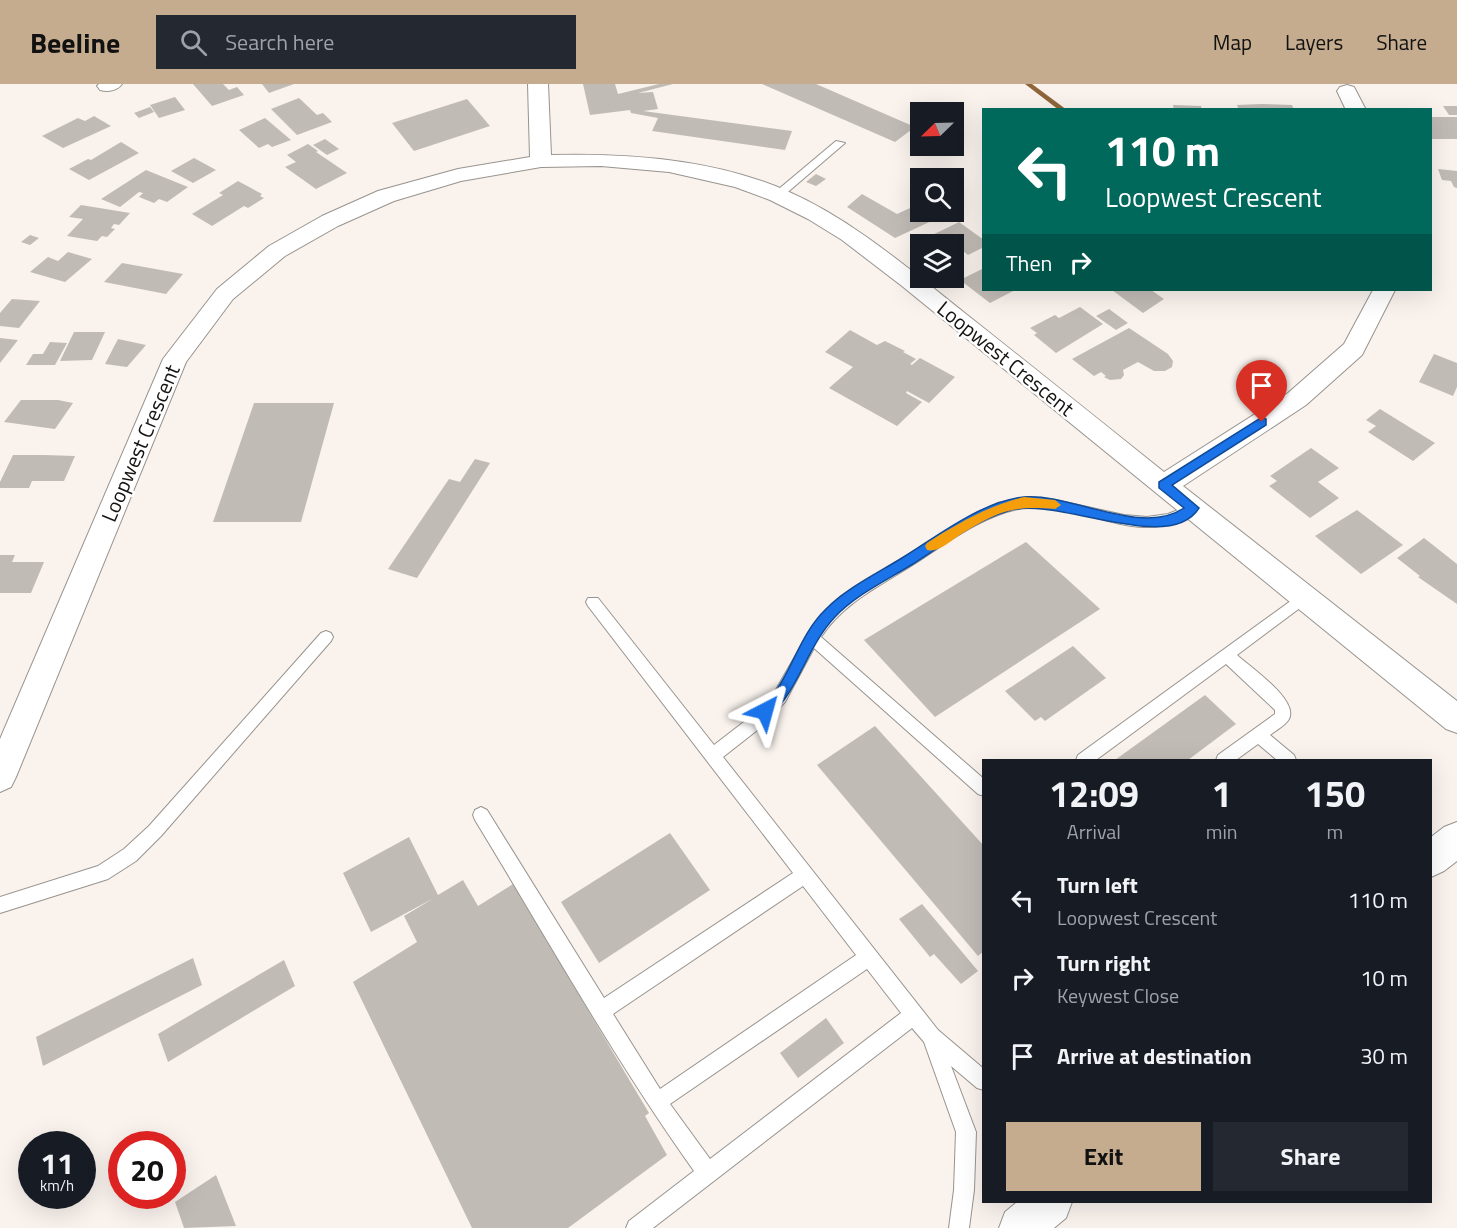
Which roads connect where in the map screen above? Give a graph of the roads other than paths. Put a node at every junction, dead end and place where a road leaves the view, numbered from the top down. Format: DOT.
graph roads {
  1 [pos="538,84"];
  2 [pos="1347,91"];
  3 [pos="1355,108"];
  4 [pos="840,142"];
  5 [pos="541,161"];
  6 [pos="778,195"];
  7 [pos="1383,291"];
  8 [pos="1164,485"];
  9 [pos="1193,508"];
  10 [pos="1303,598"];
  11 [pos="593,602"];
  12 [pos="326,637"];
  13 [pos="812,638"];
  14 [pos="1226,654"];
  15 [pos="1457,719"];
  16 [pos="1258,734"];
  17 [pos="712,756"];
  18 [pos="1085,759"];
  19 [pos="1225,759"];
  20 [pos="1287,759"];
  21 [pos="0,777"];
  22 [pos="982,787"];
  23 [pos="481,815"];
  24 [pos="1457,839"];
  25 [pos="1432,858"];
  26 [pos="804,876"];
  27 [pos="0,905"];
  28 [pos="868,958"];
  29 [pos="601,1011"];
  30 [pos="914,1015"];
  31 [pos="931,1037"];
  32 [pos="982,1079"];
  33 [pos="657,1102"];
  34 [pos="708,1173"];
  35 [pos="1049,1203"];
  36 [pos="636,1228"];
  37 [pos="959,1228"];
  38 [pos="1021,1228"];
  1 -- 5 [label="street"];
  2 -- 3 [label="street"];
  4 -- 6 [label="lane"];
  5 -- 6 [label="street, Loopwest Crescent"];
  5 -- 21 [label="street, Loopwest Crescent"];
  6 -- 8 [label="street, Loopwest Crescent"];
  7 -- 8 [label="street"];
  8 -- 9 [label="street, Loopwest Crescent"];
  9 -- 10 [label="street, Loopwest Crescent"];
  9 -- 13 [label="lane"];
  10 -- 14 [label="lane"];
  10 -- 15 [label="street, Loopwest Crescent"];
  11 -- 17 [label="lane"];
  12 -- 27 [label="lane"];
  13 -- 17 [label="lane"];
  13 -- 22 [label="lane"];
  14 -- 16 [label="lane"];
  14 -- 18 [label="lane"];
  16 -- 19 [label="lane"];
  16 -- 20 [label="lane"];
  17 -- 26 [label="lane"];
  23 -- 29 [label="lane"];
  24 -- 25 [label="street"];
  26 -- 28 [label="lane"];
  26 -- 29 [label="lane"];
  28 -- 30 [label="lane"];
  28 -- 33 [label="lane"];
  29 -- 33 [label="lane"];
  30 -- 31 [label="lane"];
  30 -- 34 [label="lane"];
  31 -- 32 [label="lane"];
  31 -- 37 [label="lane"];
  33 -- 34 [label="lane"];
  34 -- 36 [label="lane"];
  35 -- 38 [label="street"];
}
